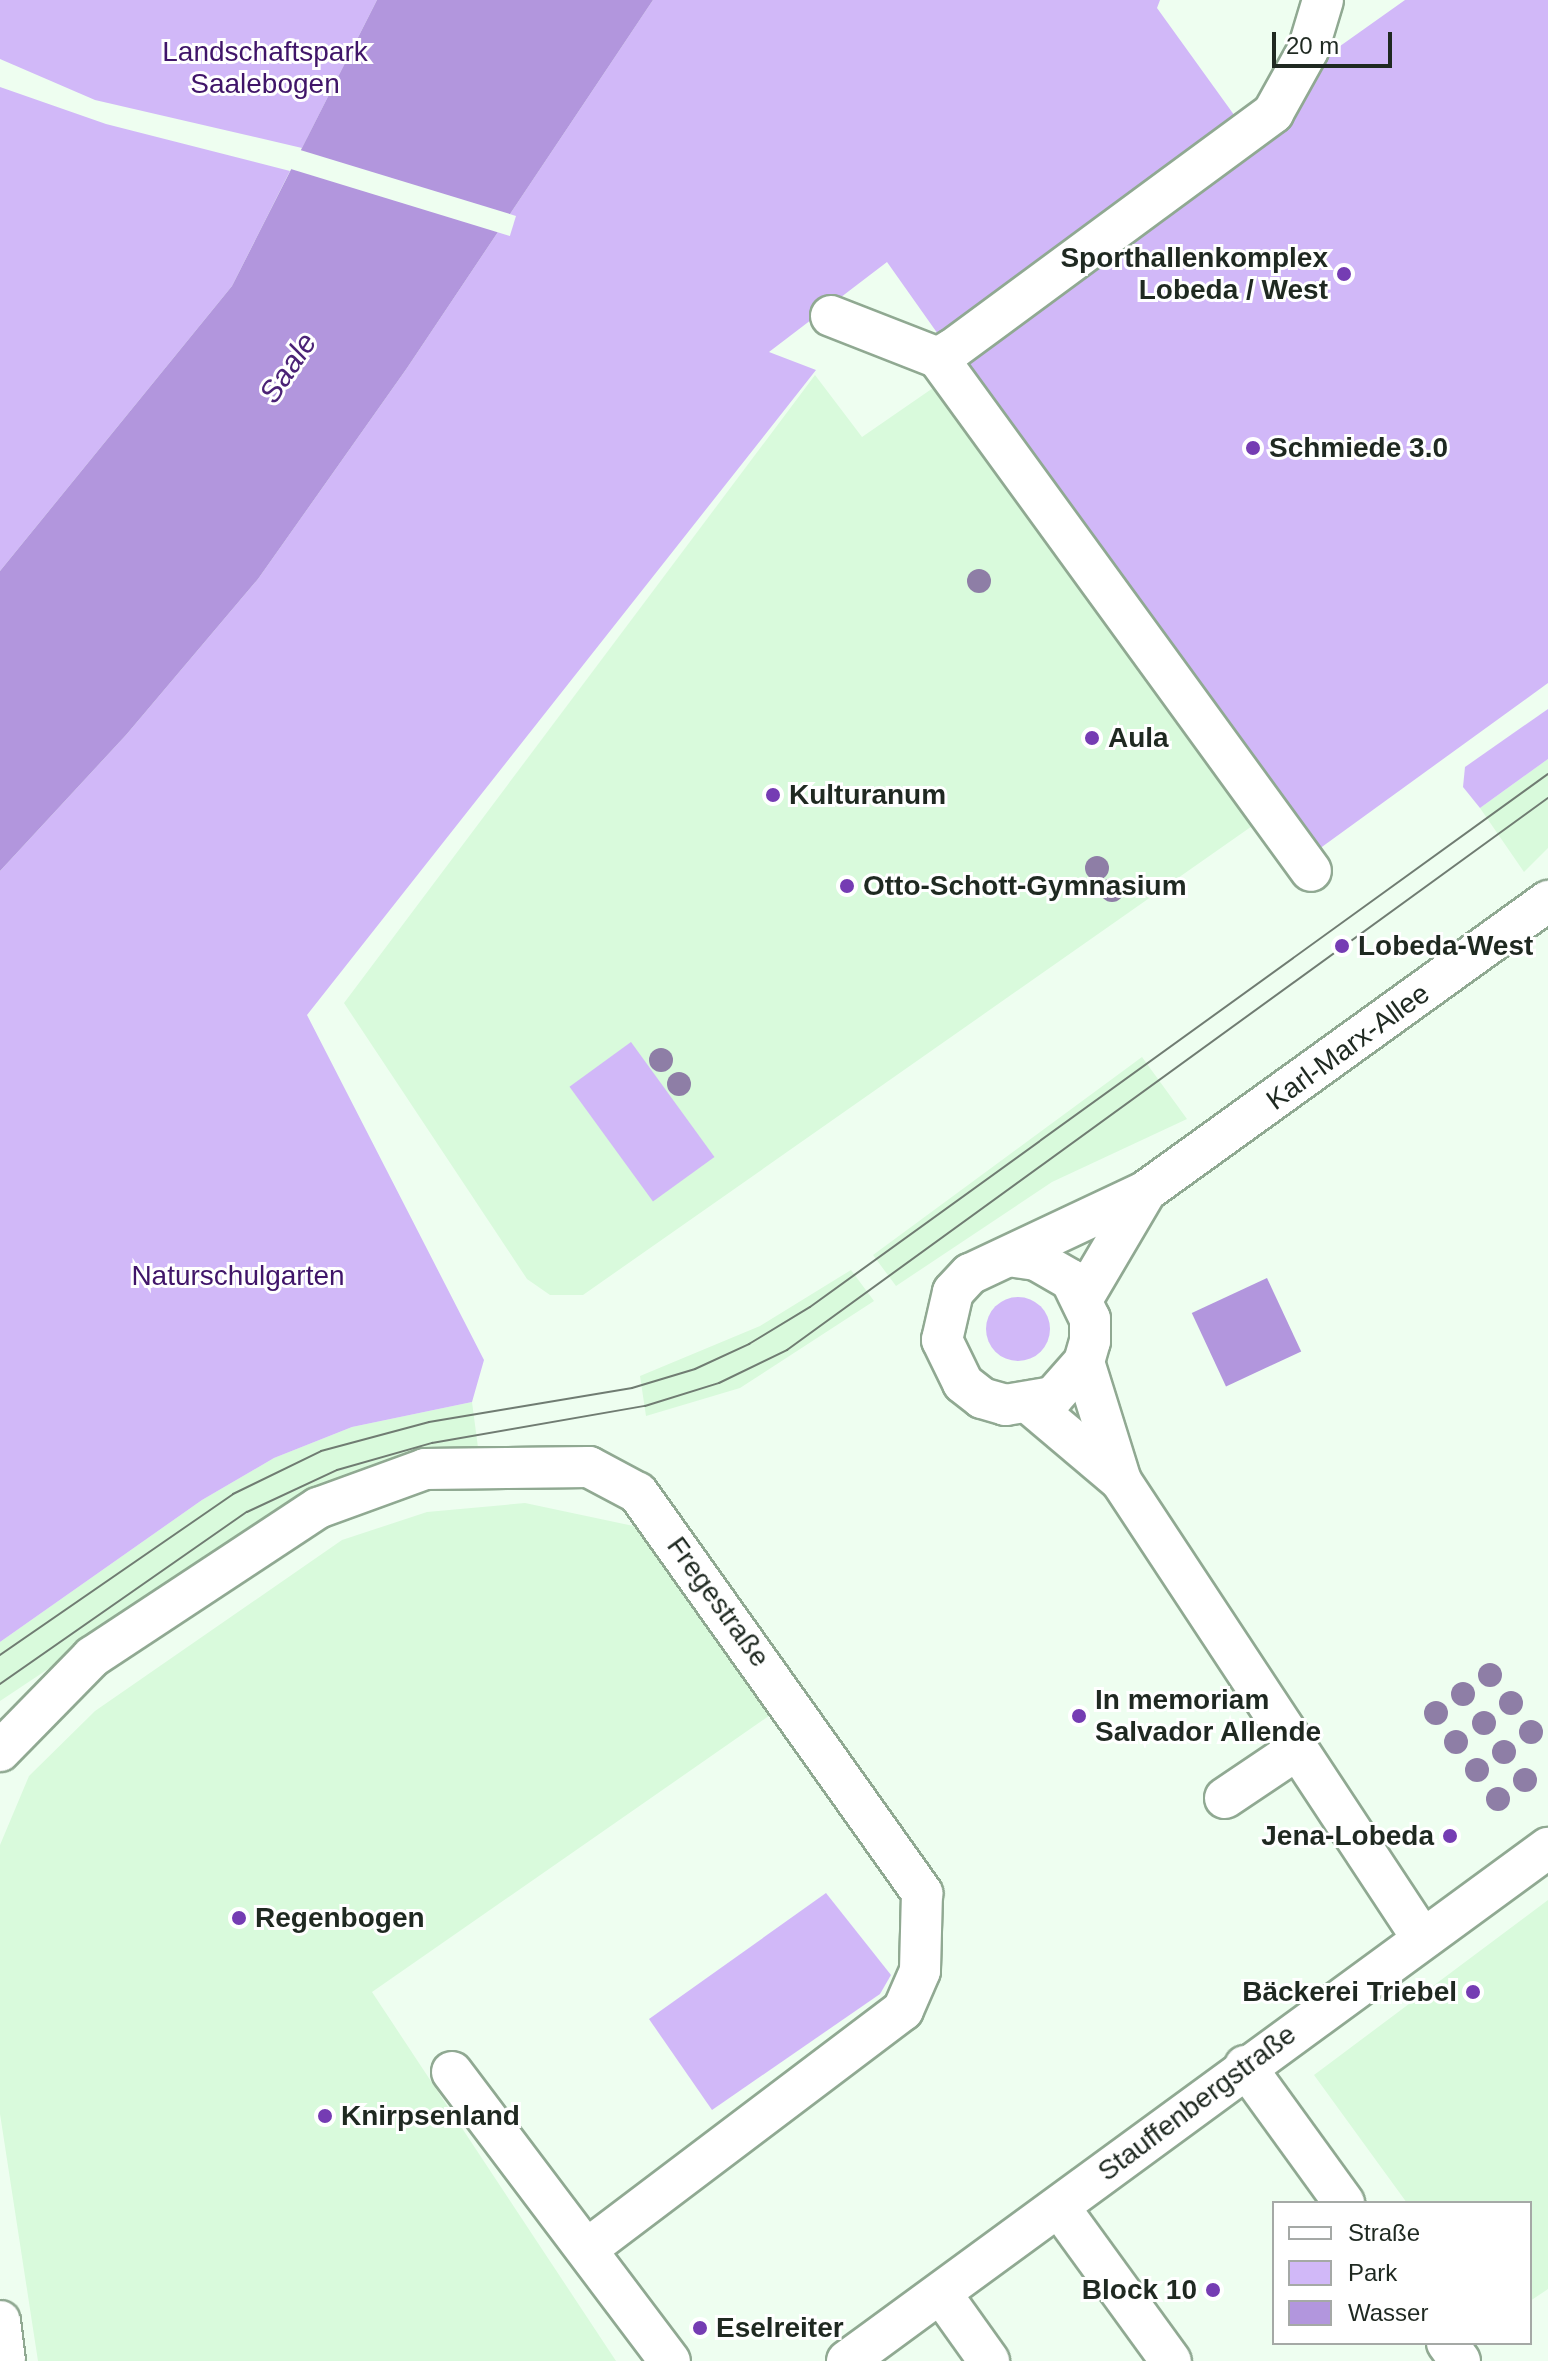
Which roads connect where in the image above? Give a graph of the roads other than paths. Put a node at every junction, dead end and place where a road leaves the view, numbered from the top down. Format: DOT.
graph roads {
  1 [pos="1323,0"];
  2 [pos="831,316"];
  3 [pos="946,354"];
  4 [pos="1311,871"];
  5 [pos="1548,901"];
  6 [pos="1146,1191"];
  7 [pos="1015,1257"];
  8 [pos="1083,1298"];
  9 [pos="1084,1362"];
  10 [pos="1031,1405"];
  11 [pos="1121,1481"];
  12 [pos="0,1751"];
  13 [pos="1295,1751"];
  14 [pos="1225,1798"];
  15 [pos="1548,1848"];
  16 [pos="1422,1938"];
  17 [pos="1245,2066"];
  18 [pos="452,2072"];
  19 [pos="1343,2201"];
  20 [pos="1059,2207"];
  21 [pos="587,2249"];
  22 [pos="942,2295"];
  23 [pos="0,2321"];
  24 [pos="5,2361"];
  25 [pos="670,2361"];
  26 [pos="847,2361"];
  27 [pos="989,2361"];
  28 [pos="1171,2361"];
  1 -- 3 [label="street"];
  2 -- 3 [label="street"];
  3 -- 4 [label="street"];
  5 -- 6 [label="street, Karl-Marx-Allee"];
  6 -- 7 [label="street, Karl-Marx-Allee"];
  6 -- 8 [label="street, Karl-Marx-Allee"];
  7 -- 8 [label="street"];
  7 -- 10 [label="street, Karl-Marx-Allee"];
  8 -- 9 [label="street"];
  9 -- 10 [label="street"];
  9 -- 11 [label="street"];
  10 -- 11 [label="street"];
  11 -- 13 [label="street"];
  12 -- 21 [label="street, Fregestraße"];
  13 -- 14 [label="street"];
  13 -- 16 [label="street"];
  15 -- 16 [label="street, Stauffenbergstraße"];
  16 -- 17 [label="street, Stauffenbergstraße"];
  17 -- 19 [label="street"];
  17 -- 20 [label="street, Stauffenbergstraße"];
  18 -- 21 [label="street"];
  20 -- 22 [label="street, Stauffenbergstraße"];
  20 -- 28 [label="street"];
  21 -- 25 [label="street"];
  22 -- 26 [label="street, Stauffenbergstraße"];
  22 -- 27 [label="street"];
  23 -- 24 [label="street"];
}
